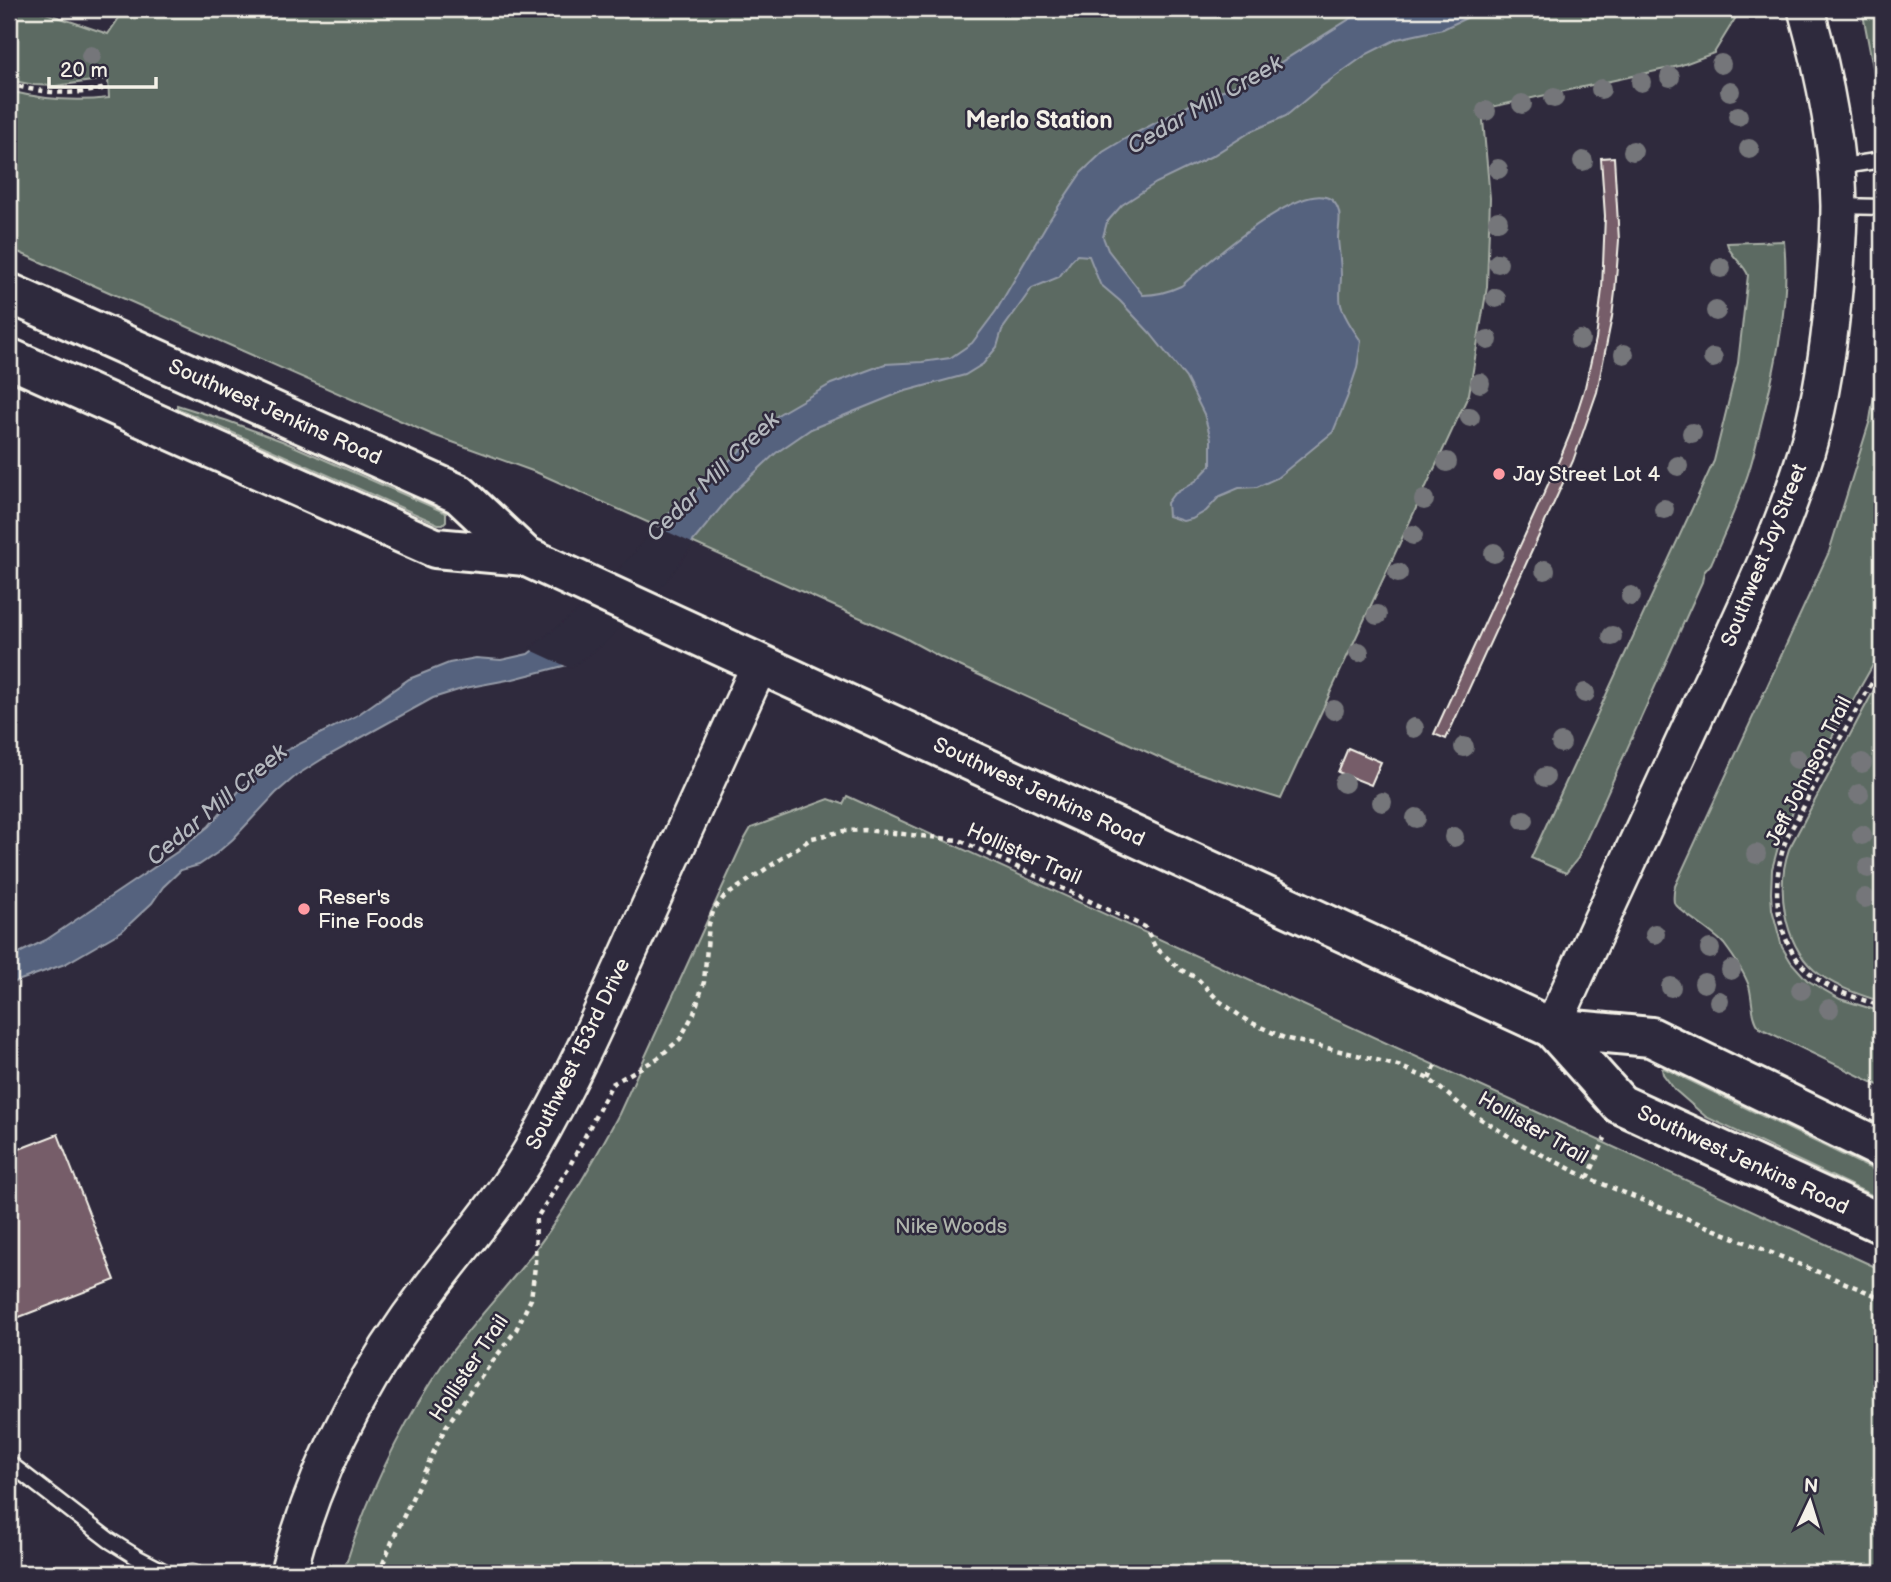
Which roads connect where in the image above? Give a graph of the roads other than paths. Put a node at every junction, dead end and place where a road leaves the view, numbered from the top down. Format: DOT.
graph roads {
  1 [pos="1806,9"];
  2 [pos="1882,160"];
  3 [pos="1836,166"];
  4 [pos="1839,206"];
  5 [pos="1882,207"];
  6 [pos="9,293"];
  7 [pos="9,358"];
  8 [pos="525,556"];
  9 [pos="760,664"];
  10 [pos="1552,1028"];
  11 [pos="1882,1149"];
  12 [pos="1882,1224"];
  13 [pos="9,1463"];
  14 [pos="167,1573"];
  15 [pos="184,1573"];
  16 [pos="196,1573"];
  17 [pos="288,1573"];
  1 -- 3 [label="street, Southwest Jay Street"];
  2 -- 3 [label="lane"];
  3 -- 4 [label="street, Southwest Jay Street"];
  4 -- 5 [label="lane"];
  4 -- 10 [label="street, Southwest Jay Street"];
  6 -- 8 [label="main road, Southwest Jenkins Road"];
  7 -- 8 [label="main road, Southwest Jenkins Road"];
  8 -- 9 [label="main road, Southwest Jenkins Road"];
  9 -- 10 [label="main road, Southwest Jenkins Road"];
  9 -- 17 [label="street, Southwest 153rd Drive"];
  10 -- 11 [label="main road, Southwest Jenkins Road"];
  10 -- 12 [label="main road, Southwest Jenkins Road"];
  13 -- 14 [label="lane"];
  15 -- 16 [label="lane"];
}
